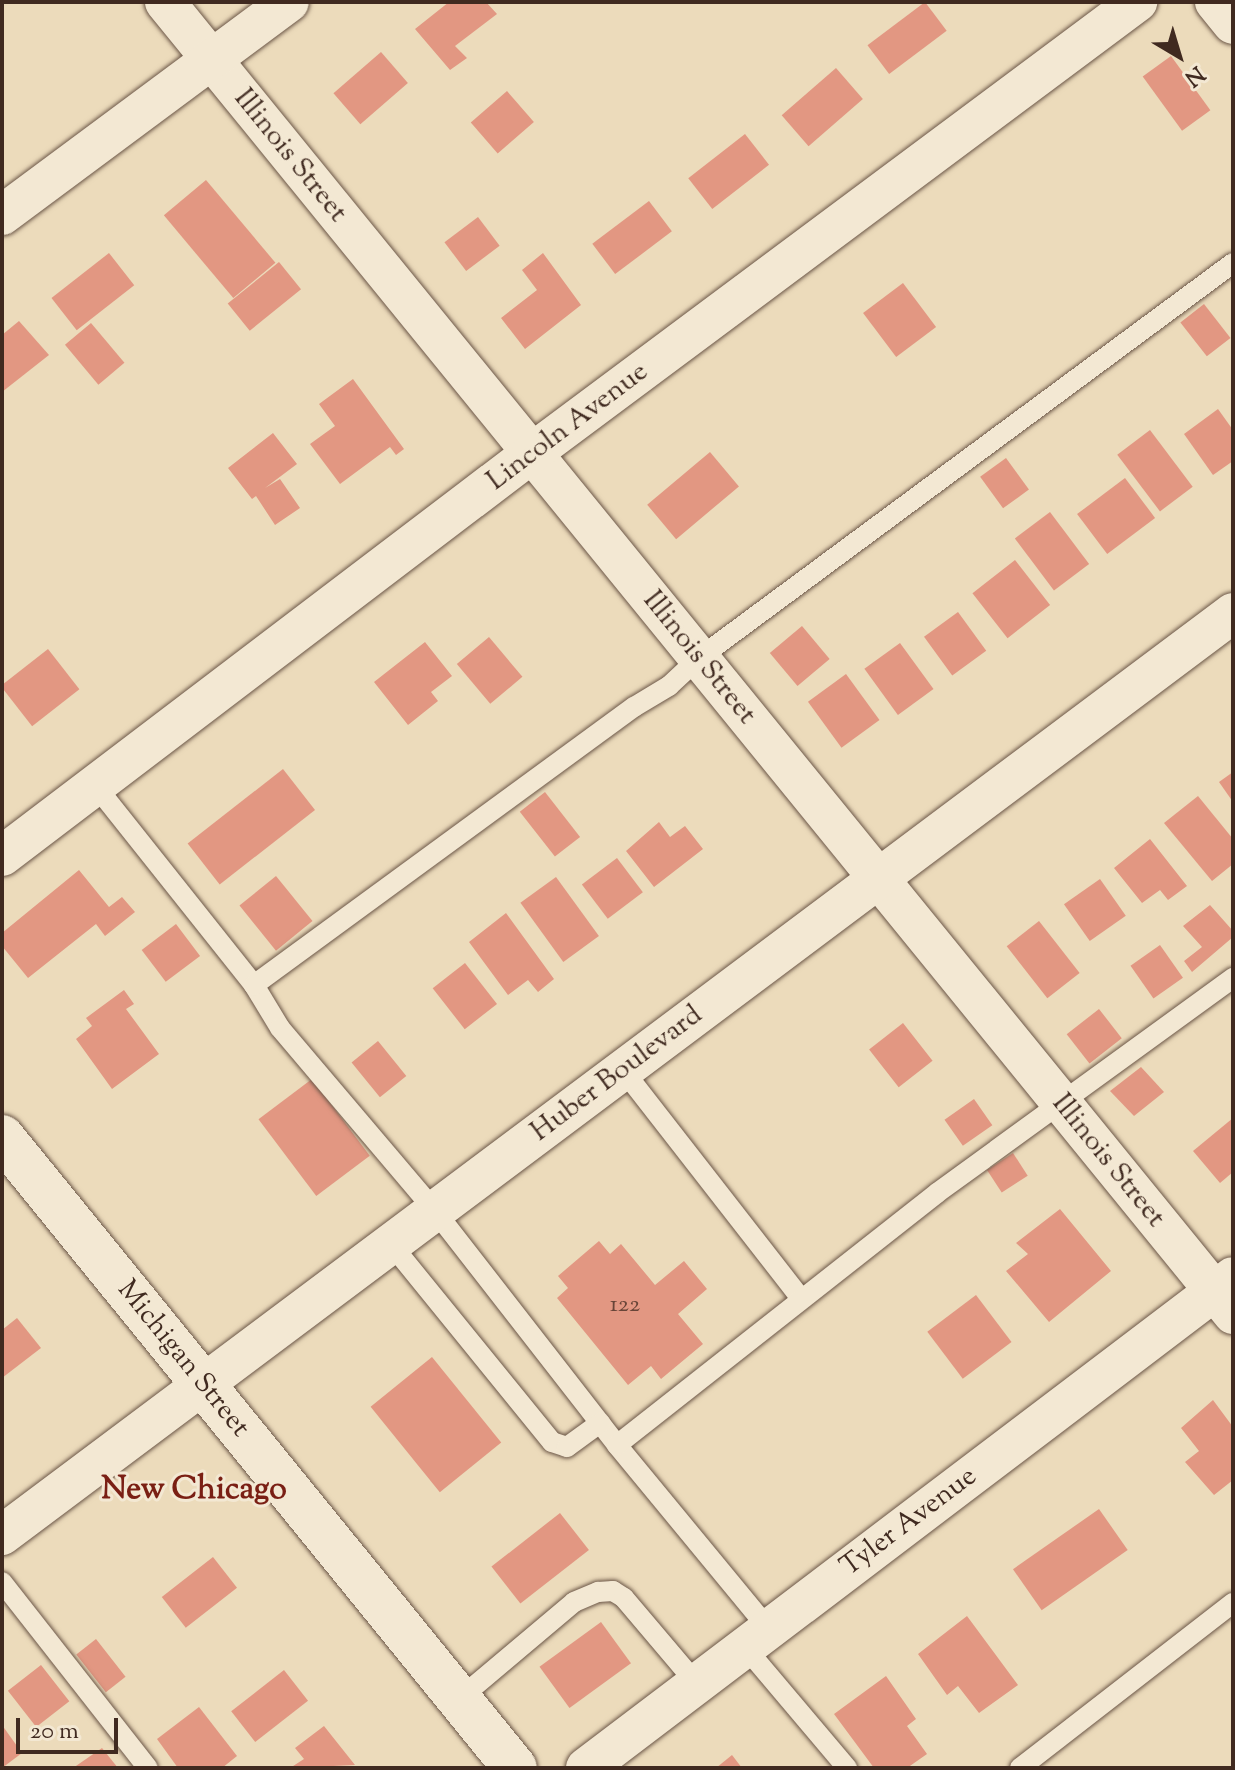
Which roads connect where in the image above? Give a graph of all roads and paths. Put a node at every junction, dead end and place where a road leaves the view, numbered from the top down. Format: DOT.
graph roads {
  1 [pos="165,2"];
  2 [pos="289,2"];
  3 [pos="1137,2"];
  4 [pos="1215,2"];
  5 [pos="1233,24"];
  6 [pos="212,59"];
  7 [pos="2,215"];
  8 [pos="1233,263"];
  9 [pos="532,453"];
  10 [pos="1233,613"];
  11 [pos="699,658"];
  12 [pos="95,785"];
  13 [pos="2,856"];
  14 [pos="878,878"];
  15 [pos="1233,978"];
  16 [pos="254,985"];
  17 [pos="623,1070"];
  18 [pos="1060,1102"];
  19 [pos="2,1137"];
  20 [pos="435,1211"];
  21 [pos="391,1244"];
  22 [pos="1227,1294"];
  23 [pos="801,1299"];
  24 [pos="203,1385"];
  25 [pos="600,1423"];
  26 [pos="617,1445"];
  27 [pos="2,1535"];
  28 [pos="2,1582"];
  29 [pos="1233,1603"];
  30 [pos="756,1637"];
  31 [pos="697,1684"];
  32 [pos="459,1699"];
  33 [pos="148,1768"];
  34 [pos="515,1768"];
  35 [pos="586,1768"];
  36 [pos="847,1768"];
  37 [pos="1020,1768"];
  1 -- 6 [label="street, Illinois Street"];
  2 -- 6 [label="street"];
  3 -- 9 [label="street, Lincoln Avenue"];
  4 -- 5 [label="street"];
  6 -- 7 [label="street"];
  6 -- 9 [label="street, Illinois Street"];
  8 -- 11 [label="lane"];
  9 -- 11 [label="street, Illinois Street"];
  9 -- 12 [label="street, Lincoln Avenue"];
  10 -- 14 [label="street, Huber Boulevard"];
  11 -- 14 [label="street, Illinois Street"];
  11 -- 16 [label="lane"];
  12 -- 13 [label="street, Lincoln Avenue"];
  12 -- 16 [label="lane"];
  14 -- 17 [label="street, Huber Boulevard"];
  14 -- 18 [label="street, Illinois Street"];
  15 -- 18 [label="lane"];
  16 -- 20 [label="lane"];
  17 -- 20 [label="street, Huber Boulevard"];
  17 -- 23 [label="lane"];
  18 -- 22 [label="street, Illinois Street"];
  18 -- 23 [label="lane"];
  19 -- 24 [label="street, Michigan Street"];
  20 -- 21 [label="street, Huber Boulevard"];
  20 -- 25 [label="lane"];
  21 -- 24 [label="street, Huber Boulevard"];
  21 -- 25 [label="lane"];
  22 -- 30 [label="street, Tyler Avenue"];
  23 -- 26 [label="lane"];
  24 -- 27 [label="street, Huber Boulevard"];
  24 -- 32 [label="street, Michigan Street"];
  25 -- 26 [label="lane"];
  26 -- 30 [label="lane"];
  28 -- 33 [label="lane"];
  29 -- 37 [label="lane"];
  30 -- 31 [label="street, Tyler Avenue"];
  30 -- 36 [label="lane"];
  31 -- 32 [label="lane"];
  31 -- 35 [label="street, Tyler Avenue"];
  32 -- 34 [label="street, Michigan Street"];
}
